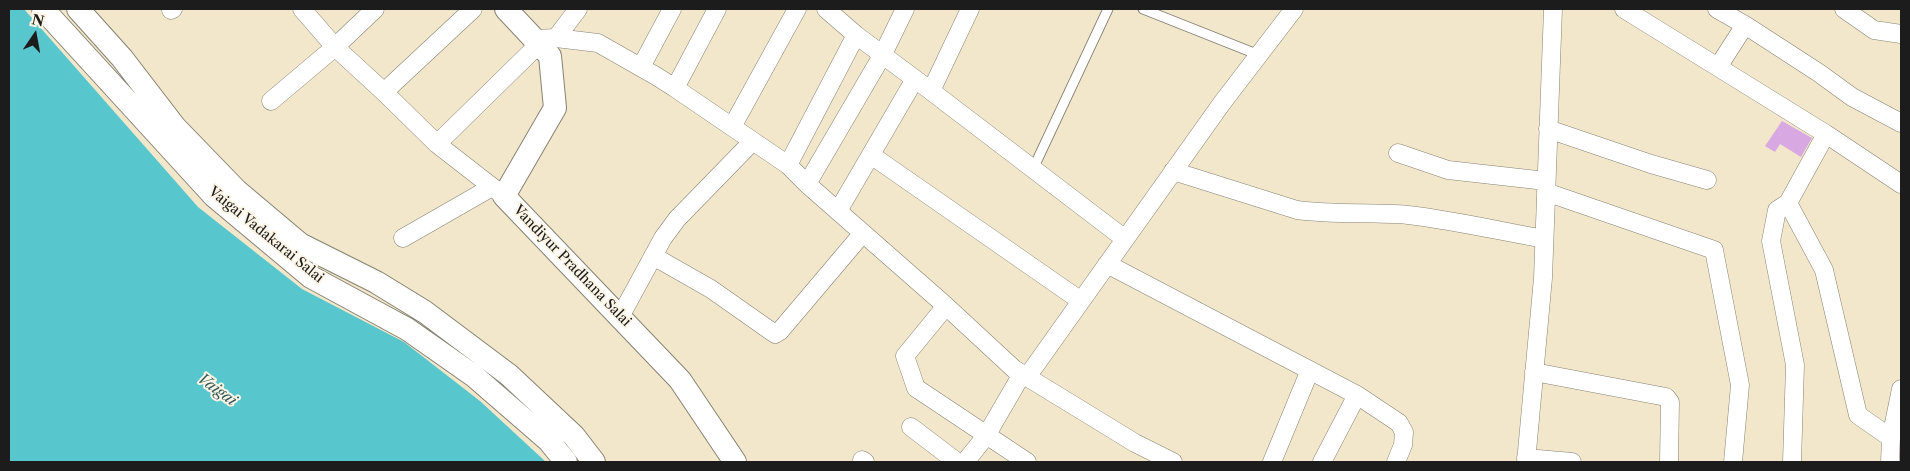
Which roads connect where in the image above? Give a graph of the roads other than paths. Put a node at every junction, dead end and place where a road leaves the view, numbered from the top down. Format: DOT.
graph roads {
  1 [pos="43,9"];
  2 [pos="78,9"];
  3 [pos="302,9"];
  4 [pos="375,9"];
  5 [pos="473,9"];
  6 [pos="506,9"];
  7 [pos="578,9"];
  8 [pos="672,9"];
  9 [pos="717,9"];
  10 [pos="797,9"];
  11 [pos="905,9"];
  12 [pos="970,9"];
  13 [pos="1108,9"];
  14 [pos="1142,9"];
  15 [pos="1294,9"];
  16 [pos="1553,9"];
  17 [pos="1624,9"];
  18 [pos="1844,9"];
  19 [pos="1725,11"];
  20 [pos="837,12"];
  21 [pos="1744,25"];
  22 [pos="1901,34"];
  23 [pos="856,35"];
  24 [pos="543,40"];
  25 [pos="335,47"];
  26 [pos="883,54"];
  27 [pos="1259,55"];
  28 [pos="641,67"];
  29 [pos="1718,67"];
  30 [pos="915,78"];
  31 [pos="675,88"];
  32 [pos="931,91"];
  33 [pos="384,92"];
  34 [pos="271,101"];
  35 [pos="1901,123"];
  36 [pos="732,127"];
  37 [pos="1548,129"];
  38 [pos="1826,134"];
  39 [pos="753,141"];
  40 [pos="437,144"];
  41 [pos="1398,153"];
  42 [pos="871,154"];
  43 [pos="788,165"];
  44 [pos="1033,169"];
  45 [pos="1173,171"];
  46 [pos="1707,180"];
  47 [pos="807,184"];
  48 [pos="1901,184"];
  49 [pos="1546,186"];
  50 [pos="498,191"];
  51 [pos="1788,203"];
  52 [pos="838,211"];
  53 [pos="863,233"];
  54 [pos="403,238"];
  55 [pos="1125,239"];
  56 [pos="1544,239"];
  57 [pos="653,256"];
  58 [pos="1107,264"];
  59 [pos="1081,301"];
  60 [pos="946,306"];
  61 [pos="620,317"];
  62 [pos="1310,370"];
  63 [pos="1534,372"];
  64 [pos="1025,375"];
  65 [pos="1901,389"];
  66 [pos="1357,395"];
  67 [pos="1898,414"];
  68 [pos="911,427"];
  69 [pos="986,436"];
  70 [pos="1891,438"];
  71 [pos="1526,460"];
  72 [pos="566,462"];
  73 [pos="594,462"];
  74 [pos="735,462"];
  75 [pos="966,462"];
  76 [pos="1027,462"];
  77 [pos="1173,462"];
  78 [pos="1272,462"];
  79 [pos="1322,462"];
  80 [pos="1396,462"];
  81 [pos="1572,462"];
  82 [pos="1669,462"];
  83 [pos="1733,462"];
  84 [pos="1792,462"];
  85 [pos="1890,462"];
  1 -- 72 [label="street, Vaigai Vadakarai Salai"];
  2 -- 73 [label="street, Vaigai Vadakarai Salai"];
  3 -- 25 [label="street"];
  4 -- 25 [label="street"];
  5 -- 33 [label="street"];
  6 -- 24 [label="street, Vandiyur Pradhana Salai"];
  7 -- 24 [label="street"];
  8 -- 28 [label="street"];
  9 -- 31 [label="street"];
  10 -- 36 [label="street"];
  11 -- 26 [label="street"];
  12 -- 32 [label="street"];
  13 -- 44 [label="lane"];
  14 -- 27 [label="lane"];
  15 -- 27 [label="street"];
  16 -- 37 [label="street"];
  17 -- 29 [label="street"];
  18 -- 22 [label="street"];
  19 -- 21 [label="street"];
  20 -- 23 [label="street"];
  21 -- 29 [label="street"];
  21 -- 35 [label="street"];
  23 -- 26 [label="street"];
  23 -- 43 [label="street"];
  24 -- 28 [label="street"];
  24 -- 40 [label="street"];
  24 -- 50 [label="street, Vandiyur Pradhana Salai"];
  25 -- 33 [label="street"];
  25 -- 34 [label="street"];
  26 -- 30 [label="street"];
  26 -- 47 [label="street"];
  27 -- 45 [label="street"];
  28 -- 31 [label="street"];
  29 -- 38 [label="street"];
  30 -- 32 [label="street"];
  30 -- 42 [label="street"];
  31 -- 36 [label="street"];
  32 -- 44 [label="street"];
  33 -- 40 [label="street"];
  36 -- 39 [label="street"];
  37 -- 46 [label="street"];
  37 -- 49 [label="street"];
  38 -- 48 [label="street"];
  38 -- 51 [label="street"];
  39 -- 43 [label="street"];
  39 -- 57 [label="street"];
  40 -- 50 [label="street"];
  41 -- 49 [label="street"];
  42 -- 52 [label="street"];
  42 -- 59 [label="street"];
  43 -- 47 [label="street"];
  44 -- 55 [label="street"];
  45 -- 55 [label="street"];
  45 -- 56 [label="street"];
  47 -- 52 [label="street"];
  49 -- 56 [label="street"];
  49 -- 83 [label="street"];
  50 -- 54 [label="street"];
  50 -- 61 [label="street, Vandiyur Pradhana Salai"];
  51 -- 70 [label="street"];
  51 -- 84 [label="street"];
  52 -- 53 [label="street"];
  53 -- 57 [label="street"];
  53 -- 60 [label="street"];
  55 -- 58 [label="street"];
  56 -- 63 [label="street"];
  57 -- 61 [label="street"];
  58 -- 59 [label="street"];
  58 -- 62 [label="street"];
  59 -- 64 [label="street"];
  60 -- 64 [label="street"];
  60 -- 69 [label="street"];
  61 -- 74 [label="street, Vandiyur Pradhana Salai"];
  62 -- 66 [label="street"];
  62 -- 78 [label="street"];
  63 -- 71 [label="street"];
  63 -- 82 [label="street"];
  64 -- 69 [label="street"];
  64 -- 77 [label="street"];
  65 -- 67 [label="street"];
  66 -- 79 [label="street"];
  66 -- 80 [label="street"];
  67 -- 70 [label="street"];
  68 -- 75 [label="street"];
  69 -- 75 [label="street"];
  69 -- 76 [label="street"];
  70 -- 85 [label="street"];
  71 -- 81 [label="street"];
}
